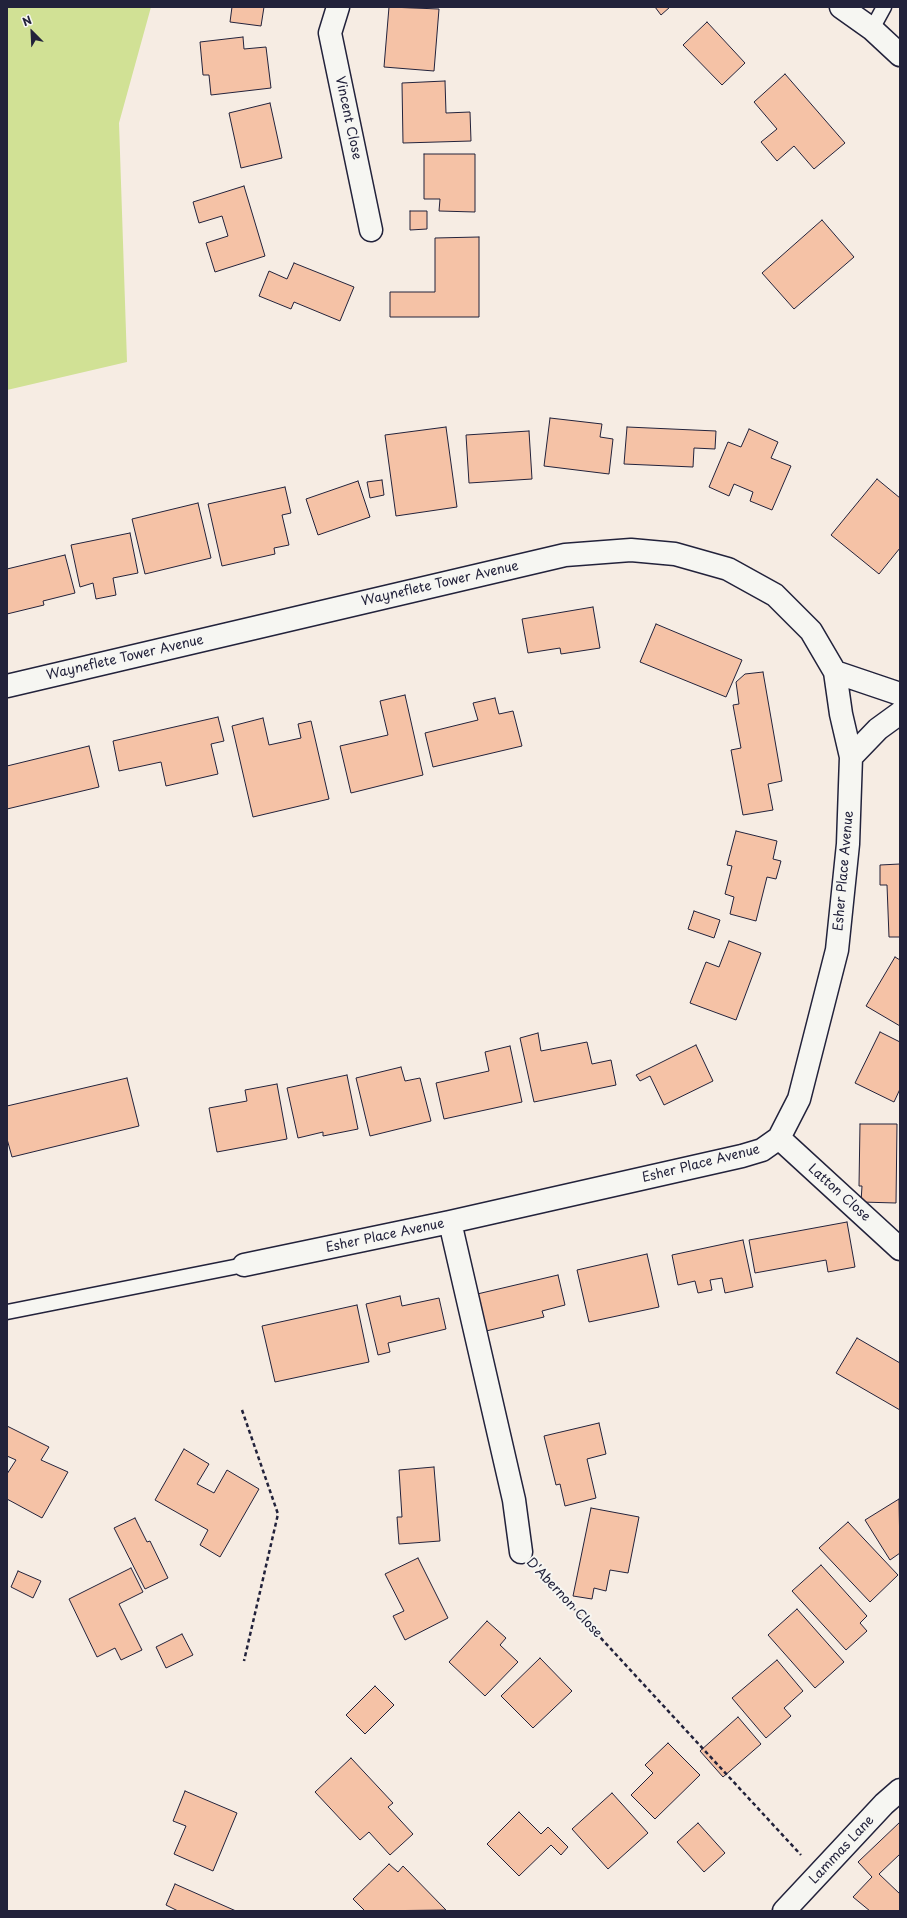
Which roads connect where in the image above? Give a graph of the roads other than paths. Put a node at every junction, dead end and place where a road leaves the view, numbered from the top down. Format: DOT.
graph roads {
  1 [pos="338,7"];
  2 [pos="841,7"];
  3 [pos="884,7"];
  4 [pos="872,29"];
  5 [pos="900,55"];
  6 [pos="371,230"];
  7 [pos="834,672"];
  8 [pos="7,686"];
  9 [pos="900,694"];
  10 [pos="900,713"];
  11 [pos="851,757"];
  12 [pos="779,1138"];
  13 [pos="450,1222"];
  14 [pos="900,1248"];
  15 [pos="244,1265"];
  16 [pos="7,1312"];
  17 [pos="520,1552"];
  18 [pos="900,1790"];
  19 [pos="784,1911"];
  1 -- 6 [label="street, Vincent Close"];
  2 -- 4 [label="street"];
  3 -- 4 [label="lane"];
  4 -- 5 [label="street"];
  7 -- 8 [label="street, Wayneflete Tower Avenue"];
  7 -- 9 [label="street"];
  7 -- 11 [label="street, Wayneflete Tower Avenue"];
  10 -- 11 [label="street"];
  11 -- 12 [label="street, Esher Place Avenue"];
  12 -- 13 [label="street, Esher Place Avenue"];
  12 -- 14 [label="street, Latton Close"];
  13 -- 15 [label="street, Esher Place Avenue"];
  13 -- 17 [label="street, D'Abernon Close"];
  15 -- 16 [label="lane"];
  18 -- 19 [label="street, Lammas Lane"];
}
